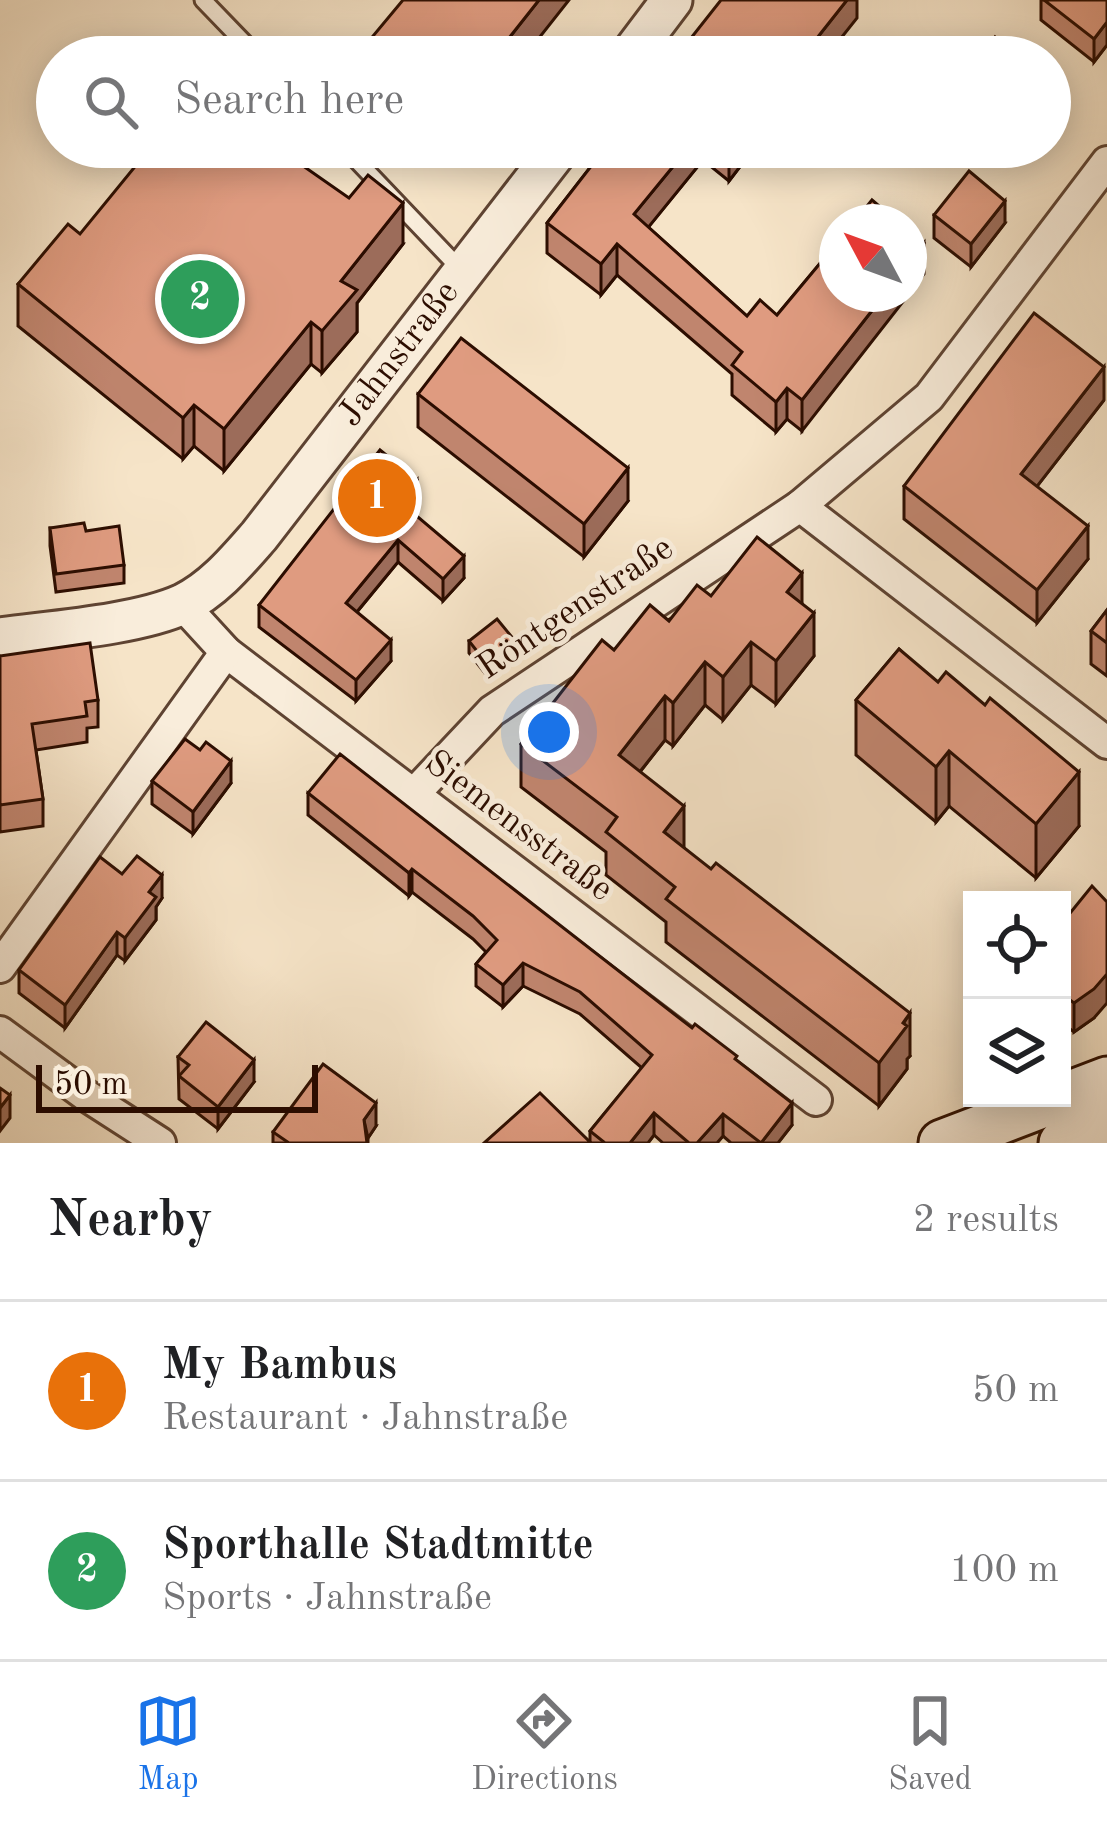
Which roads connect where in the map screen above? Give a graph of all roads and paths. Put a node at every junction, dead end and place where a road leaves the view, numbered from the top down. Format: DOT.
graph roads {
  1 [pos="203,0"];
  2 [pos="672,0"];
  3 [pos="238,36"];
  4 [pos="644,36"];
  5 [pos="1107,162"];
  6 [pos="364,168"];
  7 [pos="544,168"];
  8 [pos="464,273"];
  9 [pos="800,506"];
  10 [pos="182,604"];
  11 [pos="0,638"];
  12 [pos="226,652"];
  13 [pos="1107,742"];
  14 [pos="412,796"];
  15 [pos="0,967"];
  16 [pos="0,1032"];
  17 [pos="1107,1080"];
  18 [pos="816,1100"];
  19 [pos="1107,1125"];
  20 [pos="160,1143"];
  21 [pos="942,1143"];
  22 [pos="1062,1143"];
  1 -- 3 [label="lane"];
  2 -- 4 [label="street"];
  5 -- 9 [label="street, Röntgenstraße"];
  6 -- 8 [label="lane"];
  7 -- 8 [label="street, Jahnstraße"];
  8 -- 10 [label="street, Jahnstraße"];
  9 -- 13 [label="street"];
  9 -- 14 [label="street, Röntgenstraße"];
  10 -- 11 [label="street"];
  10 -- 12 [label="street, Siemensstraße"];
  12 -- 14 [label="street, Siemensstraße"];
  12 -- 15 [label="street"];
  14 -- 18 [label="street, Siemensstraße"];
  16 -- 20 [label="street"];
  17 -- 21 [label="main road"];
  19 -- 22 [label="main road"];
}
